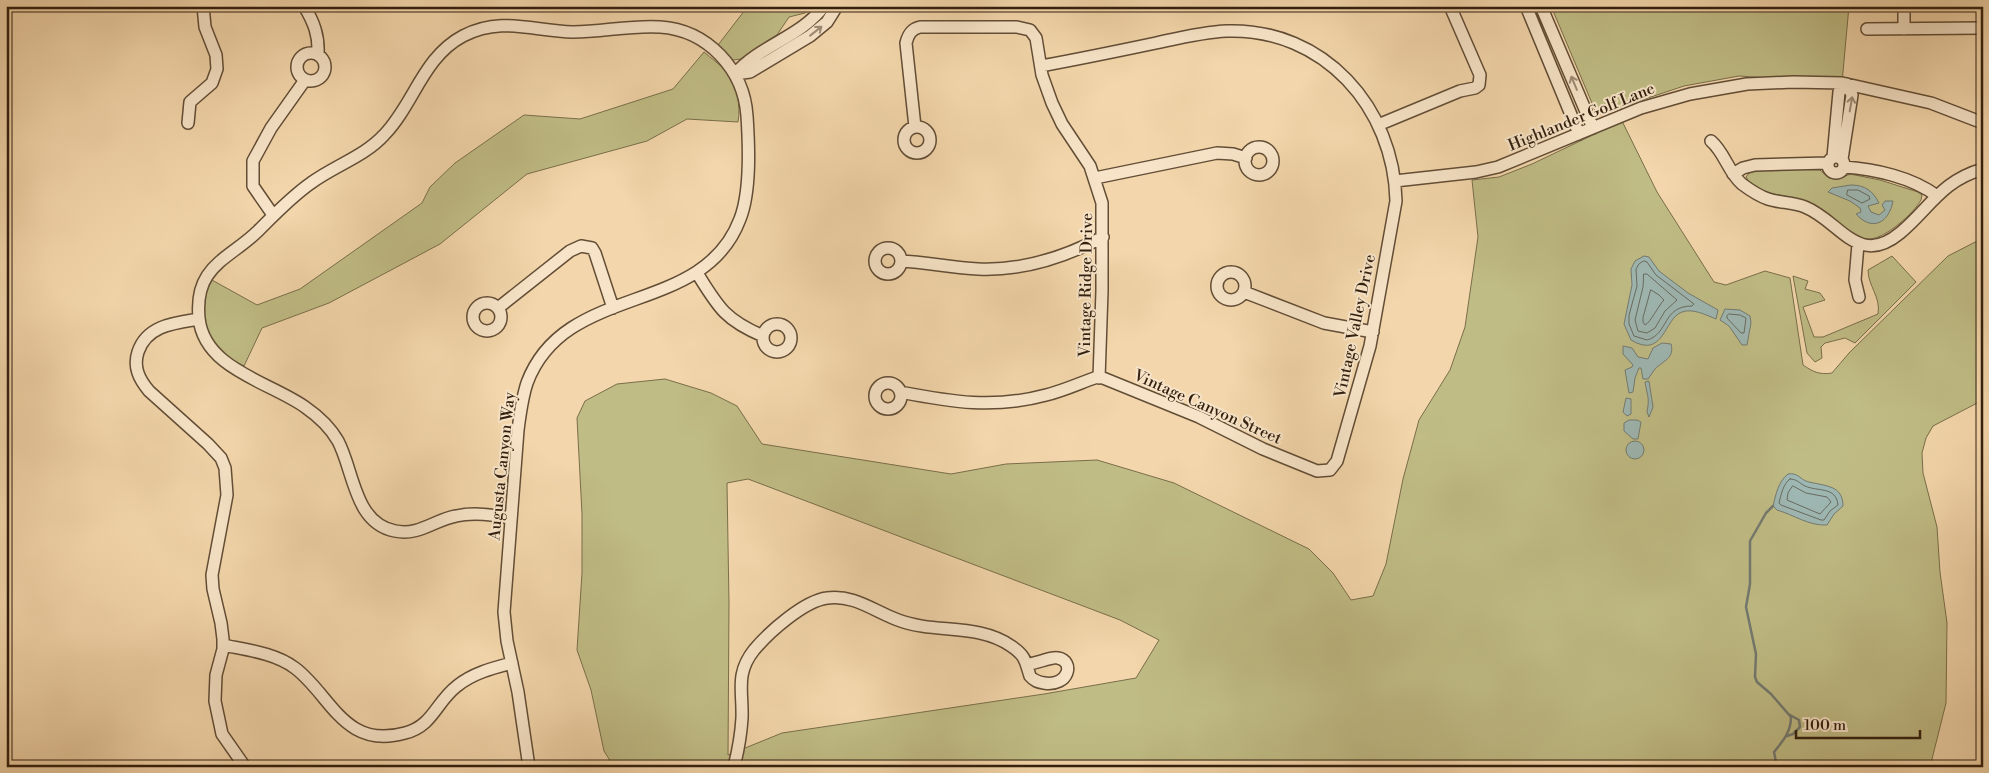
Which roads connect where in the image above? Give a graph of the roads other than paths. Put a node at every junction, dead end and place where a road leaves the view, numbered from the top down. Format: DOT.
graph roads {
  1 [pos="203,6"];
  2 [pos="304,6"];
  3 [pos="824,6"];
  4 [pos="837,6"];
  5 [pos="1450,6"];
  6 [pos="1526,6"];
  7 [pos="1541,6"];
  8 [pos="1904,6"];
  9 [pos="1983,28"];
  10 [pos="1866,29"];
  11 [pos="1904,29"];
  12 [pos="318,54"];
  13 [pos="1041,66"];
  14 [pos="735,74"];
  15 [pos="305,80"];
  16 [pos="1847,84"];
  17 [pos="188,123"];
  18 [pos="1983,123"];
  19 [pos="1378,124"];
  20 [pos="915,127"];
  21 [pos="1593,128"];
  22 [pos="1579,134"];
  23 [pos="1711,141"];
  24 [pos="1246,158"];
  25 [pos="1837,162"];
  26 [pos="1983,169"];
  27 [pos="1733,174"];
  28 [pos="1095,178"];
  29 [pos="1395,181"];
  30 [pos="1937,196"];
  31 [pos="273,215"];
  32 [pos="1103,237"];
  33 [pos="1858,244"];
  34 [pos="901,260"];
  35 [pos="697,272"];
  36 [pos="1244,292"];
  37 [pos="1859,297"];
  38 [pos="498,308"];
  39 [pos="613,308"];
  40 [pos="199,319"];
  41 [pos="1373,332"];
  42 [pos="762,336"];
  43 [pos="1099,378"];
  44 [pos="900,392"];
  45 [pos="1327,471"];
  46 [pos="511,518"];
  47 [pos="223,645"];
  48 [pos="512,663"];
  49 [pos="1028,664"];
  50 [pos="245,767"];
  51 [pos="529,767"];
  52 [pos="734,767"];
  1 -- 17 [label="street"];
  2 -- 12 [label="street"];
  3 -- 14 [label="street"];
  14 -- 4 [label="street, one-way"];
  5 -- 19 [label="street"];
  6 -- 22 [label="street"];
  21 -- 7 [label="street, one-way"];
  8 -- 11 [label="street"];
  9 -- 11 [label="street"];
  10 -- 11 [label="street"];
  12 -- 15 [label="street"];
  12 -- 15 [label="street"];
  13 -- 19 [label="street, Vintage Valley Drive"];
  13 -- 20 [label="street, Vintage Ridge Drive"];
  13 -- 28 [label="street, Vintage Ridge Drive"];
  14 -- 31 [label="street, Augusta Canyon Way"];
  14 -- 35 [label="street, Augusta Canyon Way"];
  15 -- 31 [label="street"];
  16 -- 18 [label="street, Highlander Golf Lane"];
  16 -- 21 [label="street, Highlander Golf Lane"];
  16 -- 25 [label="street"];
  19 -- 29 [label="street, Vintage Valley Drive"];
  21 -- 22 [label="street, Highlander Golf Lane"];
  22 -- 29 [label="street, Highlander Golf Lane"];
  23 -- 27 [label="street"];
  24 -- 28 [label="street"];
  25 -- 27 [label="street"];
  25 -- 30 [label="street"];
  26 -- 30 [label="street"];
  27 -- 33 [label="street"];
  28 -- 32 [label="street, Vintage Ridge Drive"];
  29 -- 41 [label="street, Vintage Valley Drive"];
  30 -- 33 [label="street"];
  31 -- 40 [label="street, Augusta Canyon Way"];
  32 -- 34 [label="street"];
  32 -- 43 [label="street, Vintage Ridge Drive"];
  33 -- 37 [label="street"];
  35 -- 39 [label="street, Augusta Canyon Way"];
  35 -- 42 [label="street"];
  36 -- 41 [label="street"];
  38 -- 39 [label="street"];
  39 -- 46 [label="street, Augusta Canyon Way"];
  40 -- 46 [label="street"];
  40 -- 47 [label="street"];
  41 -- 45 [label="street, Vintage Valley Drive"];
  43 -- 44 [label="street"];
  43 -- 45 [label="street, Vintage Canyon Street"];
  46 -- 48 [label="street, Augusta Canyon Way"];
  47 -- 48 [label="street"];
  47 -- 50 [label="street"];
  48 -- 51 [label="street, Augusta Canyon Way"];
  49 -- 52 [label="street"];
}
